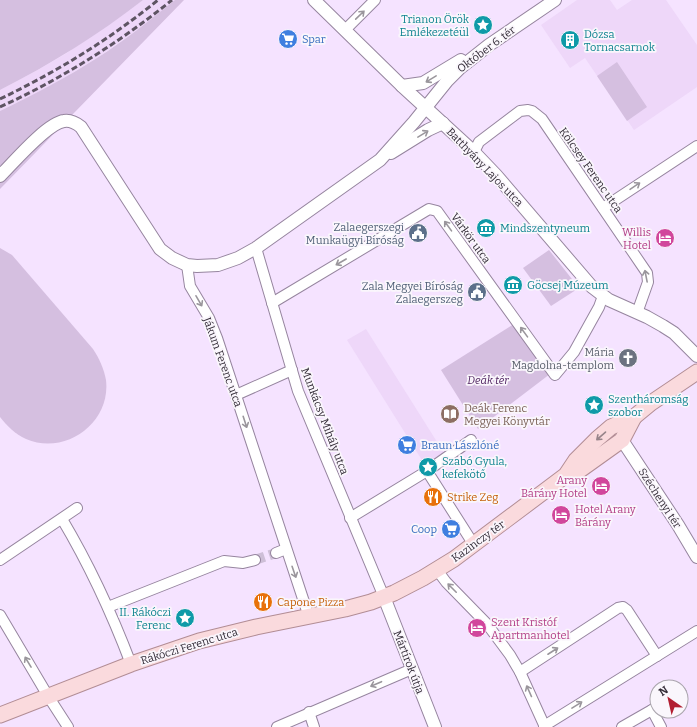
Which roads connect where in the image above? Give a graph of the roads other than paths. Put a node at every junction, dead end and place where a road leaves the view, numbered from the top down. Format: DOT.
graph roads {
  1 [pos="314,0"];
  2 [pos="375,0"];
  3 [pos="555,0"];
  4 [pos="345,30"];
  5 [pos="488,45"];
  6 [pos="402,86"];
  7 [pos="425,107"];
  8 [pos="443,123"];
  9 [pos="697,146"];
  10 [pos="474,152"];
  11 [pos="380,160"];
  12 [pos="0,176"];
  13 [pos="603,208"];
  14 [pos="256,248"];
  15 [pos="187,265"];
  16 [pos="603,296"];
  17 [pos="272,303"];
  18 [pos="637,313"];
  19 [pos="697,356"];
  20 [pos="292,370"];
  21 [pos="697,372"];
  22 [pos="236,395"];
  23 [pos="634,417"];
  24 [pos="471,440"];
  25 [pos="622,440"];
  26 [pos="427,471"];
  27 [pos="566,475"];
  28 [pos="77,508"];
  29 [pos="350,518"];
  30 [pos="62,519"];
  31 [pos="474,545"];
  32 [pos="286,549"];
  33 [pos="276,553"];
  34 [pos="697,557"];
  35 [pos="0,560"];
  36 [pos="255,560"];
  37 [pos="437,570"];
  38 [pos="384,597"];
  39 [pos="108,607"];
  40 [pos="0,616"];
  41 [pos="309,617"];
  42 [pos="697,631"];
  43 [pos="657,656"];
  44 [pos="131,664"];
  45 [pos="412,669"];
  46 [pos="520,672"];
  47 [pos="48,696"];
  48 [pos="309,712"];
  49 [pos="649,712"];
  50 [pos="0,715"];
  51 [pos="544,726"];
  52 [pos="68,727"];
  53 [pos="277,727"];
  54 [pos="314,727"];
  55 [pos="435,727"];
  56 [pos="622,727"];
  1 -- 4 [label="street, Batthyány Lajos utca"];
  4 -- 2 [label="street, one-way"];
  3 -- 5 [label="street, Október 6. tér"];
  4 -- 6 [label="street, Batthyány Lajos utca"];
  5 -- 6 [label="street, one-way"];
  5 -- 7 [label="street, Október 6. tér"];
  6 -- 7 [label="street, Batthyány Lajos utca"];
  7 -- 8 [label="street, Batthyány Lajos utca"];
  7 -- 11 [label="street, Október 6. tér"];
  8 -- 10 [label="street, Batthyány Lajos utca"];
  11 -- 8 [label="street, one-way"];
  13 -- 9 [label="street, one-way"];
  10 -- 13 [label="street, Kölcsey Ferenc utca"];
  10 -- 16 [label="street, Batthyány Lajos utca"];
  11 -- 14 [label="street"];
  12 -- 15 [label="street"];
  18 -- 13 [label="street, Kölcsey Ferenc utca, one-way"];
  14 -- 15 [label="street"];
  14 -- 17 [label="street, Munkácsy Mihály utca"];
  15 -- 22 [label="street, Jákum Ferenc utca, one-way"];
  16 -- 17 [label="street, Várkör utca, one-way"];
  16 -- 18 [label="street, Batthyány Lajos utca"];
  17 -- 20 [label="street, Munkácsy Mihály utca"];
  18 -- 19 [label="street, Batthyány Lajos utca"];
  20 -- 22 [label="street"];
  20 -- 29 [label="street, Munkácsy Mihály utca"];
  21 -- 23 [label="main road, Kazinczy tér"];
  22 -- 32 [label="street, Jákum Ferenc utca, one-way"];
  23 -- 25 [label="main road, Kazinczy tér"];
  23 -- 27 [label="main road, Kazinczy tér, one-way"];
  24 -- 26 [label="street"];
  25 -- 27 [label="main road, Kazinczy tér"];
  25 -- 34 [label="street, Széchenyi tér"];
  26 -- 29 [label="street"];
  26 -- 31 [label="street"];
  27 -- 31 [label="main road, Kazinczy tér"];
  28 -- 30 [label="street"];
  29 -- 38 [label="street, Munkácsy Mihály utca"];
  30 -- 35 [label="street"];
  30 -- 39 [label="street"];
  31 -- 37 [label="main road, Kazinczy tér"];
  32 -- 33 [label="street"];
  32 -- 41 [label="street, Jákum Ferenc utca, one-way"];
  36 -- 39 [label="street"];
  37 -- 38 [label="main road, Kazinczy tér"];
  46 -- 37 [label="street, one-way"];
  38 -- 41 [label="main road, Rákóczi Ferenc utca"];
  38 -- 45 [label="street, Mártírok útja"];
  39 -- 44 [label="street"];
  47 -- 40 [label="street, one-way"];
  41 -- 44 [label="main road, Rákóczi Ferenc utca"];
  42 -- 43 [label="street"];
  46 -- 43 [label="street, one-way"];
  51 -- 43 [label="street, one-way"];
  44 -- 47 [label="main road, Rákóczi Ferenc utca"];
  45 -- 48 [label="street, one-way"];
  45 -- 55 [label="street, Mártírok útja"];
  51 -- 46 [label="street, one-way"];
  47 -- 50 [label="main road, Rákóczi Ferenc utca"];
  47 -- 52 [label="street"];
  48 -- 53 [label="street"];
  48 -- 54 [label="street"];
  49 -- 56 [label="street"];
}
